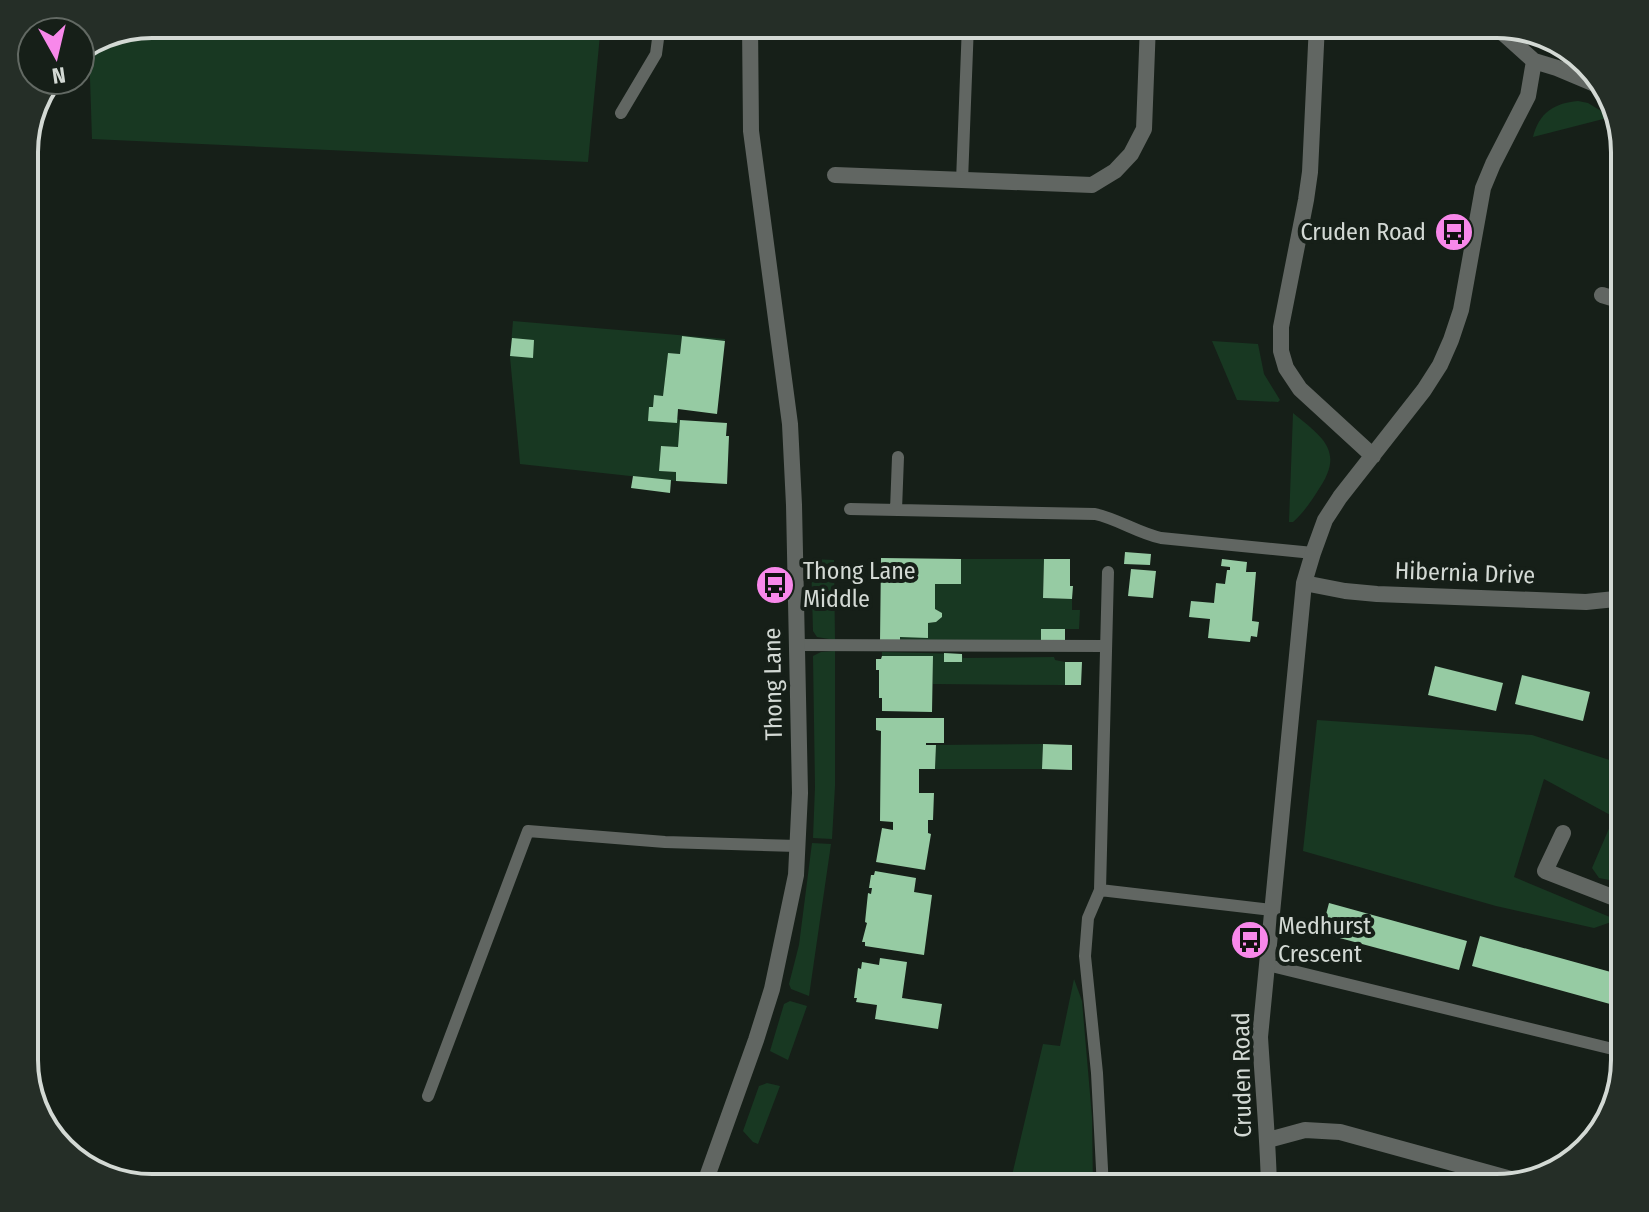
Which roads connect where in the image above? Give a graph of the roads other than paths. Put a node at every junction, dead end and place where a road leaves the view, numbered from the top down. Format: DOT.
graph roads {
  1 [pos="658,38"];
  2 [pos="750,38"];
  3 [pos="967,38"];
  4 [pos="1147,38"];
  5 [pos="1316,38"];
  6 [pos="1509,39"];
  7 [pos="1534,61"];
  8 [pos="1587,80"];
  9 [pos="621,113"];
  10 [pos="835,175"];
  11 [pos="962,181"];
  12 [pos="1602,295"];
  13 [pos="1611,298"];
  14 [pos="1373,456"];
  15 [pos="898,457"];
  16 [pos="850,509"];
  17 [pos="896,510"];
  18 [pos="1313,553"];
  19 [pos="1108,572"];
  20 [pos="1304,583"];
  21 [pos="1611,599"];
  22 [pos="796,645"];
  23 [pos="1106,646"];
  24 [pos="1563,833"];
  25 [pos="797,846"];
  26 [pos="1100,890"];
  27 [pos="1611,897"];
  28 [pos="1272,910"];
  29 [pos="1268,965"];
  30 [pos="1611,1049"];
  31 [pos="428,1096"];
  32 [pos="1268,1140"];
  33 [pos="708,1174"];
  34 [pos="1102,1174"];
  35 [pos="1269,1174"];
  36 [pos="1493,1174"];
  1 -- 9 [label="lane"];
  2 -- 22 [label="street, Thong Lane"];
  3 -- 11 [label="lane"];
  4 -- 11 [label="street"];
  5 -- 14 [label="street"];
  6 -- 7 [label="street"];
  7 -- 8 [label="street"];
  7 -- 14 [label="street, Cruden Road"];
  10 -- 11 [label="street"];
  12 -- 13 [label="street"];
  14 -- 18 [label="street, Cruden Road"];
  15 -- 17 [label="lane"];
  16 -- 17 [label="lane"];
  17 -- 18 [label="lane"];
  18 -- 20 [label="street, Cruden Road"];
  19 -- 23 [label="lane"];
  20 -- 21 [label="street, Hibernia Drive"];
  20 -- 28 [label="street, Cruden Road"];
  22 -- 23 [label="lane"];
  22 -- 25 [label="street, Thong Lane"];
  23 -- 26 [label="lane"];
  24 -- 27 [label="street"];
  25 -- 31 [label="lane"];
  25 -- 33 [label="street, Thong Lane"];
  26 -- 28 [label="lane"];
  26 -- 34 [label="lane"];
  28 -- 29 [label="street, Cruden Road"];
  29 -- 30 [label="lane"];
  29 -- 32 [label="street, Cruden Road"];
  32 -- 35 [label="street, Cruden Road"];
  32 -- 36 [label="street"];
}
